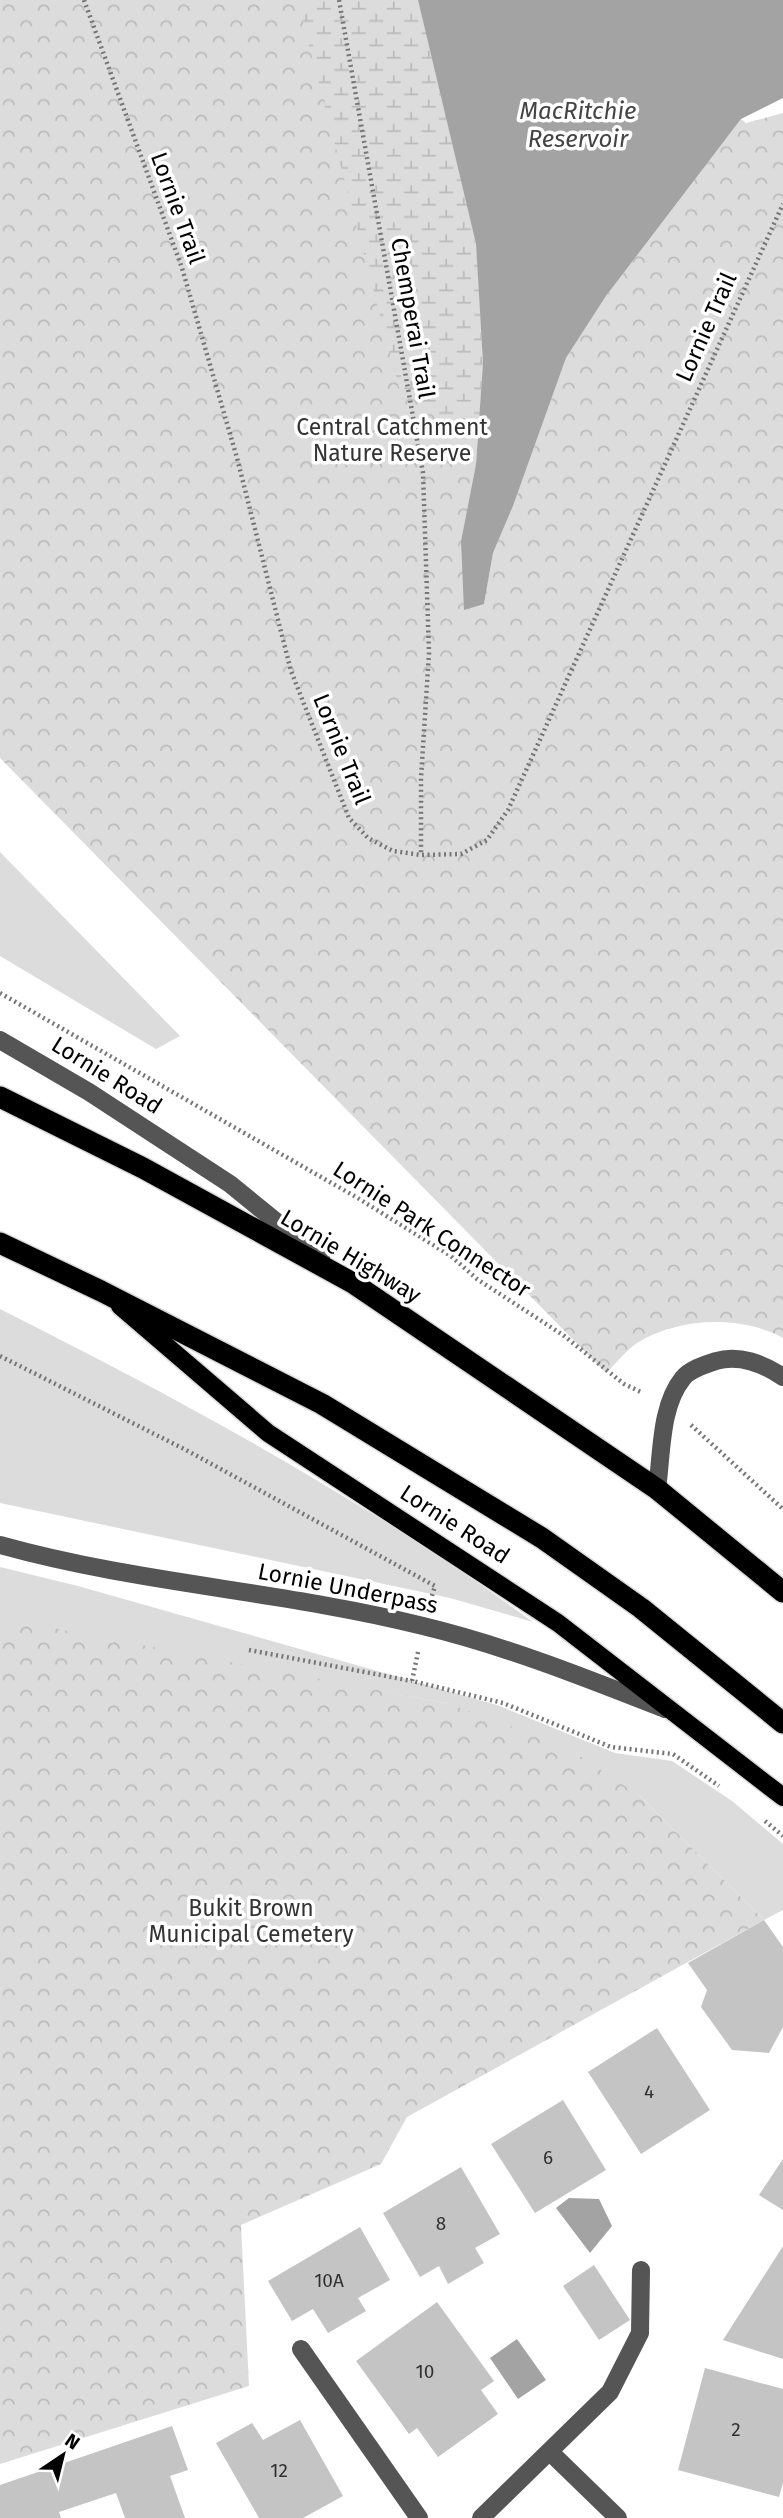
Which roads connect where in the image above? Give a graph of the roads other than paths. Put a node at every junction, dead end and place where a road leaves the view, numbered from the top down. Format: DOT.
graph roads {
  1 [pos="0,1040"];
  2 [pos="0,1097"];
  3 [pos="0,1243"];
  4 [pos="353,1283"];
  5 [pos="101,1290"];
  6 [pos="783,1377"];
  7 [pos="657,1489"];
  8 [pos="0,1545"];
  9 [pos="783,1592"];
  10 [pos="678,1714"];
  11 [pos="783,1723"];
  12 [pos="783,1797"];
  13 [pos="641,2270"];
  14 [pos="302,2349"];
  15 [pos="550,2452"];
  16 [pos="419,2518"];
  17 [pos="481,2518"];
  18 [pos="618,2518"];
  1 -- 4 [label="street, Lornie Road"];
  2 -- 4 [label="highway, Lornie Highway"];
  3 -- 5 [label="highway"];
  4 -- 7 [label="highway, Lornie Highway"];
  5 -- 10 [label="main road, Lornie Road"];
  5 -- 11 [label="highway, Lornie Road"];
  6 -- 7 [label="street"];
  7 -- 9 [label="highway"];
  8 -- 10 [label="street, Lornie Underpass"];
  10 -- 12 [label="main road, Lornie Road"];
  13 -- 15 [label="street"];
  14 -- 16 [label="street"];
  15 -- 17 [label="street"];
  15 -- 18 [label="street"];
}
